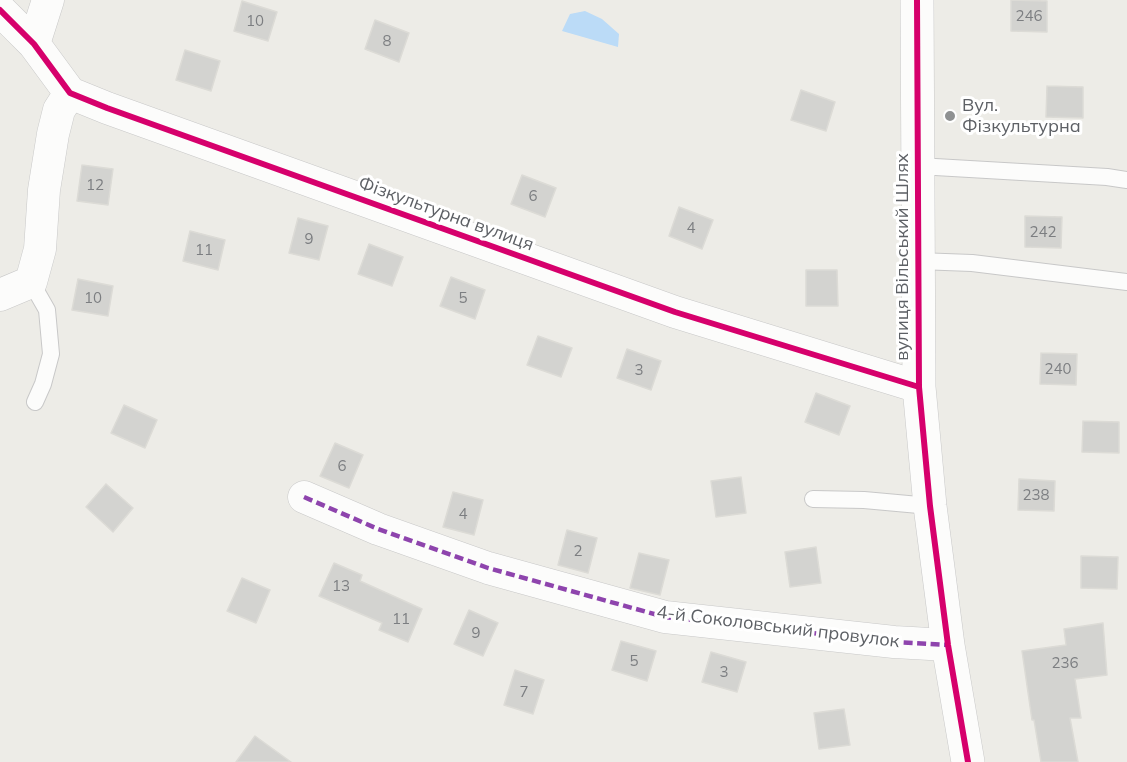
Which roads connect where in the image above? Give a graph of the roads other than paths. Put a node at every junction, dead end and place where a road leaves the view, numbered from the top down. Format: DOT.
graph roads {
  1 [pos="48,0"];
  2 [pos="917,0"];
  3 [pos="0,10"];
  4 [pos="34,44"];
  5 [pos="70,93"];
  6 [pos="918,166"];
  7 [pos="1127,180"];
  8 [pos="918,261"];
  9 [pos="31,282"];
  10 [pos="1127,282"];
  11 [pos="0,295"];
  12 [pos="919,387"];
  13 [pos="35,402"];
  14 [pos="304,497"];
  15 [pos="813,500"];
  16 [pos="930,506"];
  17 [pos="948,645"];
  18 [pos="968,762"];
  1 -- 4 [label="street"];
  2 -- 6 [label="street, вулиця Вільський Шлях"];
  3 -- 4 [label="street"];
  4 -- 5 [label="street"];
  5 -- 9 [label="street"];
  5 -- 12 [label="street, Фізкультурна вулиця"];
  6 -- 7 [label="lane"];
  6 -- 8 [label="street, вулиця Вільський Шлях"];
  8 -- 10 [label="lane"];
  8 -- 12 [label="street, вулиця Вільський Шлях"];
  9 -- 11 [label="street"];
  9 -- 13 [label="lane"];
  12 -- 16 [label="street, вулиця Вільський Шлях"];
  14 -- 17 [label="street, 4-й Соколовський провулок"];
  15 -- 16 [label="lane"];
  16 -- 17 [label="street, вулиця Вільський Шлях"];
  17 -- 18 [label="street, вулиця Вільський Шлях"];
}
